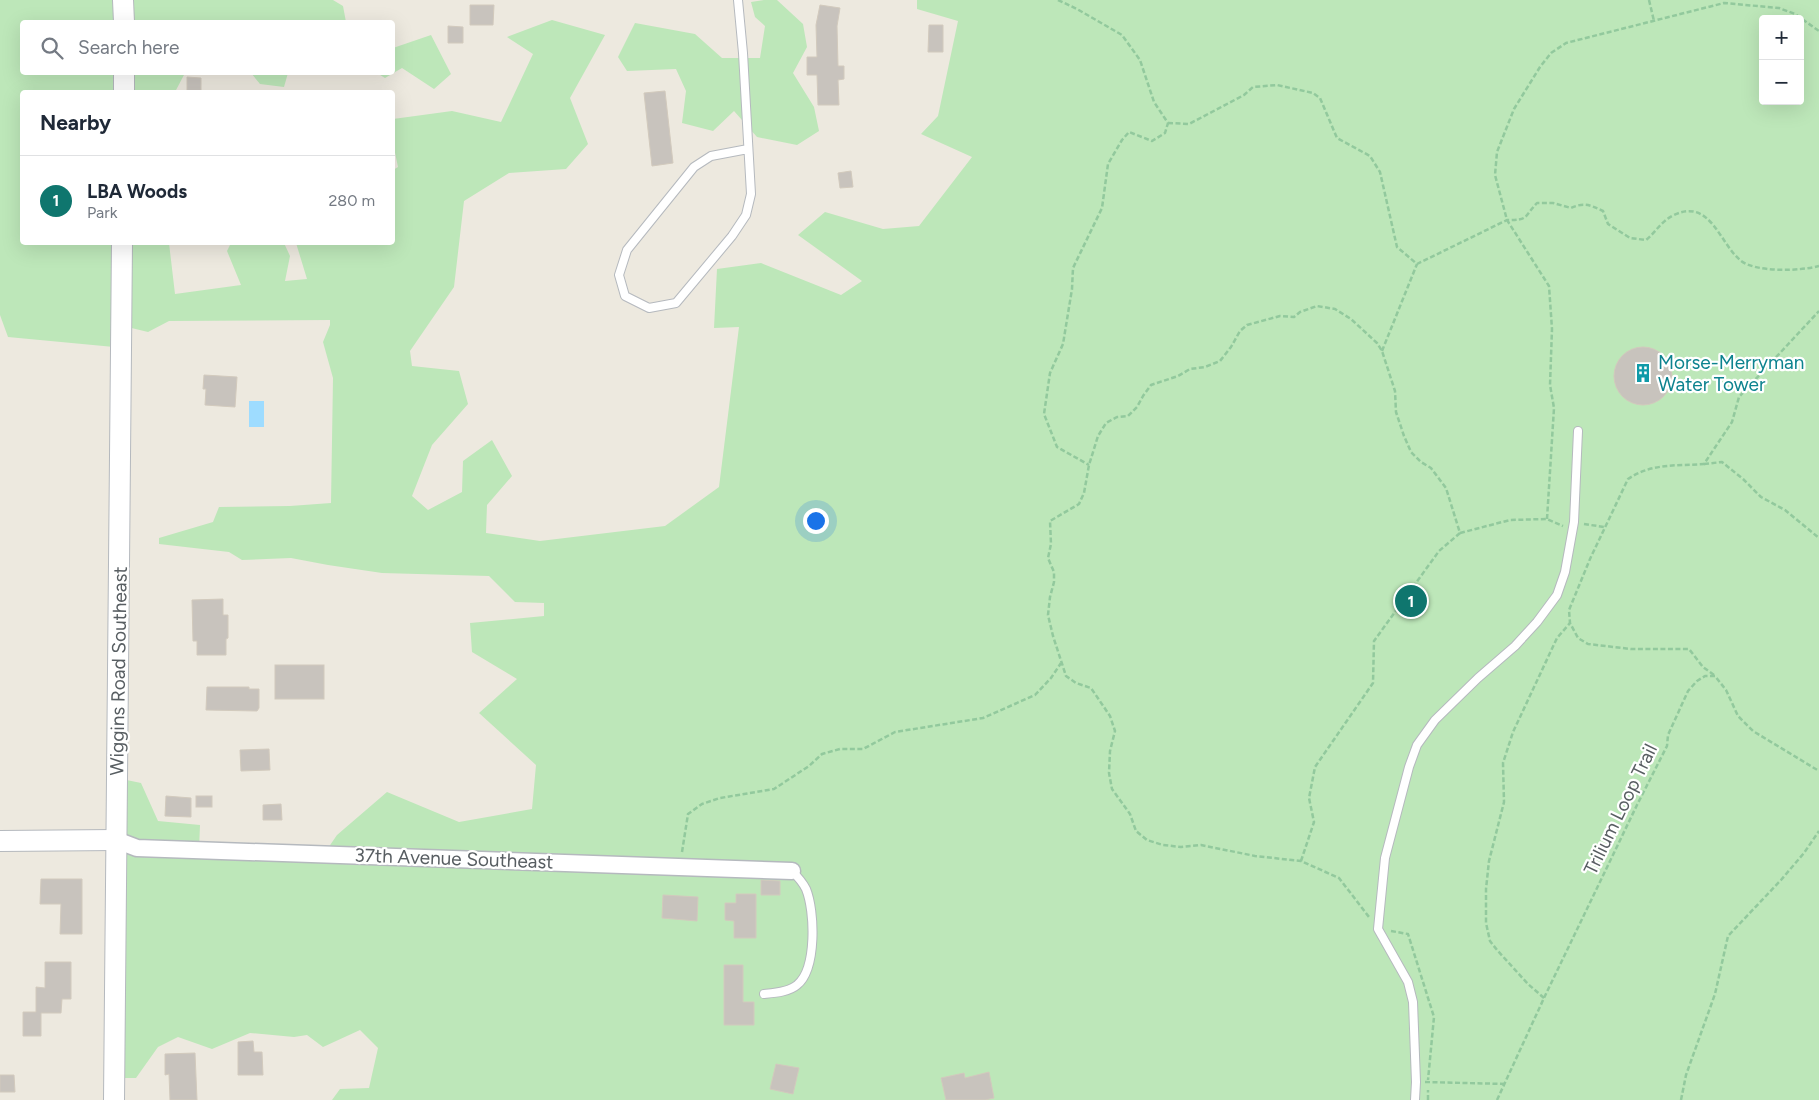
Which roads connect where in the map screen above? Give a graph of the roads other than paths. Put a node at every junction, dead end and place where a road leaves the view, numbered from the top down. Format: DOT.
graph roads {
  1 [pos="123,0"];
  2 [pos="738,0"];
  3 [pos="124,20"];
  4 [pos="124,75"];
  5 [pos="124,90"];
  6 [pos="748,149"];
  7 [pos="122,245"];
  8 [pos="1578,431"];
  9 [pos="116,840"];
  10 [pos="0,841"];
  11 [pos="792,871"];
  12 [pos="764,994"];
  13 [pos="114,1100"];
  14 [pos="1415,1100"];
  1 -- 3 [label="street"];
  2 -- 6 [label="lane"];
  4 -- 5 [label="street"];
  6 -- 6 [label="lane"];
  7 -- 9 [label="street, Wiggins Road Southeast"];
  8 -- 14 [label="lane"];
  9 -- 10 [label="street"];
  9 -- 11 [label="street, 37th Avenue Southeast"];
  9 -- 13 [label="street, Wiggins Road Southeast"];
  11 -- 12 [label="lane"];
}
